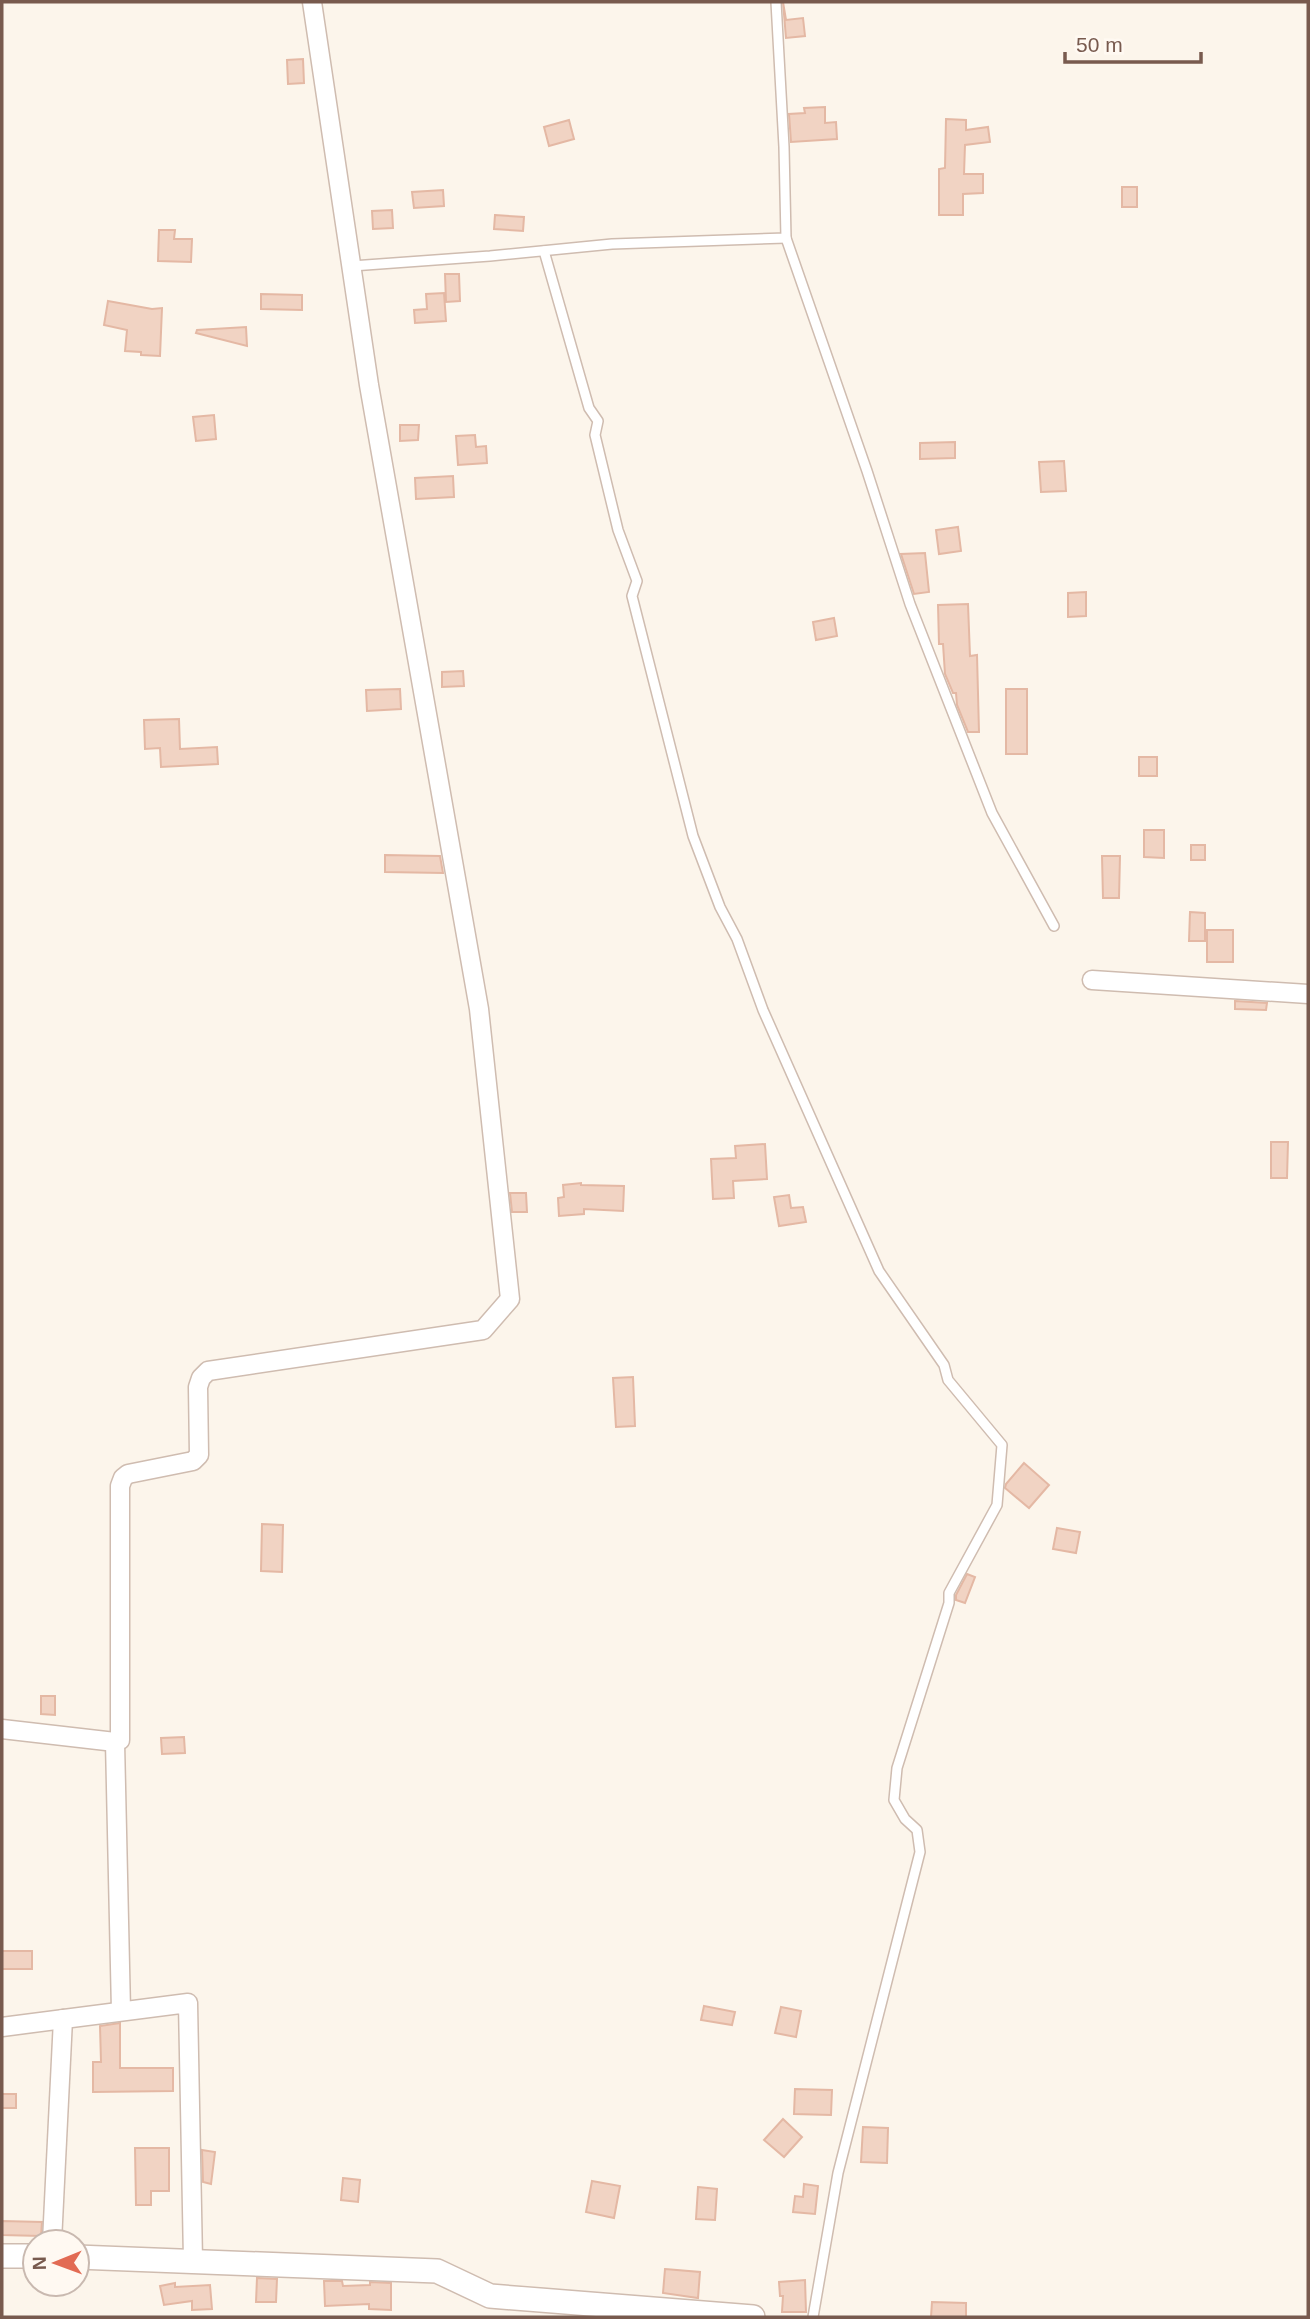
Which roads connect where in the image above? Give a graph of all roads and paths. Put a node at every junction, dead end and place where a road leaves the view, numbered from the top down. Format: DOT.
graph roads {
  1 [pos="312,2"];
  2 [pos="775,2"];
  3 [pos="786,238"];
  4 [pos="544,251"];
  5 [pos="352,266"];
  6 [pos="1054,926"];
  7 [pos="1092,979"];
  8 [pos="1308,994"];
  9 [pos="2,1729"];
  10 [pos="115,1742"];
  11 [pos="121,2011"];
  12 [pos="63,2019"];
  13 [pos="2,2027"];
  14 [pos="53,2228"];
  15 [pos="2,2256"];
  16 [pos="21,2256"];
  17 [pos="91,2257"];
  18 [pos="193,2260"];
  19 [pos="536,2308"];
  20 [pos="753,2317"];
  21 [pos="813,2317"];
  1 -- 5 [label="street"];
  2 -- 3 [label="lane"];
  3 -- 4 [label="lane"];
  3 -- 6 [label="lane"];
  4 -- 5 [label="lane"];
  4 -- 21 [label="lane"];
  5 -- 10 [label="street"];
  7 -- 8 [label="street"];
  9 -- 10 [label="street"];
  10 -- 11 [label="street"];
  11 -- 12 [label="street"];
  11 -- 18 [label="street"];
  12 -- 13 [label="street"];
  12 -- 14 [label="street"];
  15 -- 16 [label="street"];
  17 -- 18 [label="street"];
  18 -- 19 [label="street"];
  19 -- 20 [label="street"];
}
